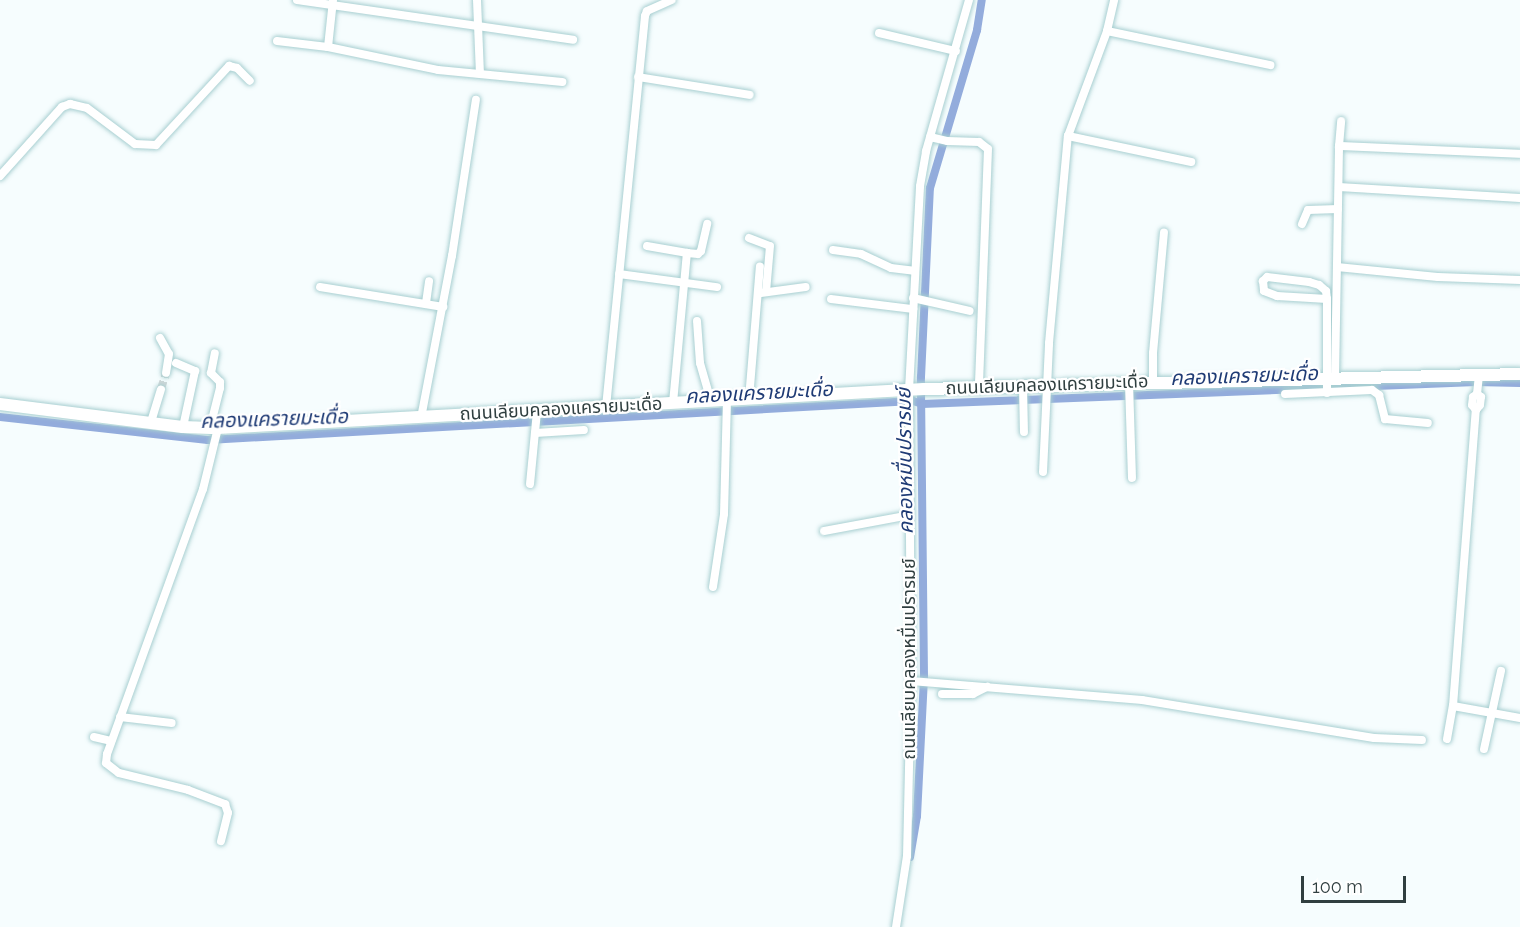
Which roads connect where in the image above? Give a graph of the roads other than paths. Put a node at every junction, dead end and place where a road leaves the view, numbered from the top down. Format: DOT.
graph roads {
  1 [pos="297,0"];
  2 [pos="477,0"];
  3 [pos="672,0"];
  4 [pos="969,0"];
  5 [pos="1114,0"];
  6 [pos="332,2"];
  7 [pos="477,26"];
  8 [pos="1107,31"];
  9 [pos="879,33"];
  10 [pos="573,40"];
  11 [pos="277,41"];
  12 [pos="328,47"];
  13 [pos="956,51"];
  14 [pos="1270,65"];
  15 [pos="480,74"];
  16 [pos="638,77"];
  17 [pos="250,81"];
  18 [pos="562,82"];
  19 [pos="750,95"];
  20 [pos="476,100"];
  21 [pos="1341,121"];
  22 [pos="1068,136"];
  23 [pos="939,139"];
  24 [pos="1339,146"];
  25 [pos="1520,154"];
  26 [pos="1191,162"];
  27 [pos="0,176"];
  28 [pos="1339,187"];
  29 [pos="1520,198"];
  30 [pos="1338,209"];
  31 [pos="707,224"];
  32 [pos="1302,224"];
  33 [pos="1164,233"];
  34 [pos="749,238"];
  35 [pos="647,246"];
  36 [pos="832,250"];
  37 [pos="687,252"];
  38 [pos="760,266"];
  39 [pos="1337,267"];
  40 [pos="914,271"];
  41 [pos="619,274"];
  42 [pos="429,280"];
  43 [pos="1520,280"];
  44 [pos="1303,281"];
  45 [pos="684,283"];
  46 [pos="320,287"];
  47 [pos="717,287"];
  48 [pos="806,287"];
  49 [pos="762,293"];
  50 [pos="1302,297"];
  51 [pos="831,299"];
  52 [pos="921,299"];
  53 [pos="1327,299"];
  54 [pos="426,303"];
  55 [pos="443,307"];
  56 [pos="913,309"];
  57 [pos="970,311"];
  58 [pos="697,321"];
  59 [pos="160,338"];
  60 [pos="215,353"];
  61 [pos="176,363"];
  62 [pos="166,373"];
  63 [pos="1520,374"];
  64 [pos="1478,378"];
  65 [pos="1153,382"];
  66 [pos="1328,383"];
  67 [pos="979,387"];
  68 [pos="161,388"];
  69 [pos="1130,390"];
  70 [pos="1046,392"];
  71 [pos="1023,393"];
  72 [pos="914,394"];
  73 [pos="1285,394"];
  74 [pos="749,399"];
  75 [pos="711,401"];
  76 [pos="673,403"];
  77 [pos="0,404"];
  78 [pos="606,407"];
  79 [pos="727,407"];
  80 [pos="421,418"];
  81 [pos="151,422"];
  82 [pos="536,422"];
  83 [pos="1428,423"];
  84 [pos="183,426"];
  85 [pos="584,430"];
  86 [pos="1024,432"];
  87 [pos="215,433"];
  88 [pos="1043,472"];
  89 [pos="1131,478"];
  90 [pos="530,484"];
  91 [pos="910,515"];
  92 [pos="824,531"];
  93 [pos="713,587"];
  94 [pos="1501,671"];
  95 [pos="916,681"];
  96 [pos="987,687"];
  97 [pos="942,694"];
  98 [pos="1452,705"];
  99 [pos="1492,712"];
  100 [pos="120,717"];
  101 [pos="1520,718"];
  102 [pos="172,723"];
  103 [pos="94,736"];
  104 [pos="1447,739"];
  105 [pos="1422,740"];
  106 [pos="111,741"];
  107 [pos="1484,749"];
  108 [pos="221,841"];
  109 [pos="896,927"];
  1 -- 6 [label="street"];
  2 -- 7 [label="street"];
  3 -- 16 [label="street"];
  4 -- 13 [label="street, ถนนเลียบคลองหมื่นปรารมย์"];
  5 -- 8 [label="street"];
  6 -- 7 [label="street"];
  6 -- 12 [label="street"];
  7 -- 10 [label="street"];
  7 -- 15 [label="street"];
  8 -- 14 [label="street"];
  8 -- 22 [label="street"];
  9 -- 13 [label="street"];
  11 -- 12 [label="street"];
  12 -- 15 [label="street"];
  13 -- 23 [label="street, ถนนเลียบคลองหมื่นปรารมย์"];
  15 -- 18 [label="street"];
  16 -- 19 [label="street"];
  16 -- 41 [label="street"];
  17 -- 27 [label="street"];
  20 -- 55 [label="street"];
  21 -- 24 [label="street"];
  22 -- 26 [label="street"];
  22 -- 70 [label="street"];
  23 -- 40 [label="street, ถนนเลียบคลองหมื่นปรารมย์"];
  23 -- 67 [label="street"];
  24 -- 25 [label="street"];
  24 -- 28 [label="street"];
  28 -- 29 [label="street"];
  28 -- 30 [label="street"];
  30 -- 32 [label="street"];
  30 -- 39 [label="street"];
  31 -- 37 [label="street"];
  33 -- 65 [label="street"];
  34 -- 49 [label="street"];
  35 -- 37 [label="street"];
  36 -- 40 [label="street"];
  37 -- 45 [label="street"];
  38 -- 49 [label="street"];
  39 -- 43 [label="street"];
  39 -- 66 [label="street"];
  40 -- 52 [label="street, ถนนเลียบคลองหมื่นปรารมย์"];
  41 -- 45 [label="street"];
  41 -- 78 [label="street"];
  42 -- 54 [label="street"];
  44 -- 50 [label="street"];
  44 -- 50 [label="street"];
  44 -- 53 [label="street"];
  45 -- 47 [label="street"];
  45 -- 76 [label="street"];
  46 -- 54 [label="street"];
  48 -- 49 [label="street"];
  49 -- 74 [label="street"];
  50 -- 53 [label="street"];
  51 -- 56 [label="street"];
  52 -- 56 [label="street, ถนนเลียบคลองหมื่นปรารมย์"];
  52 -- 57 [label="street"];
  53 -- 66 [label="street"];
  54 -- 55 [label="street"];
  55 -- 80 [label="street"];
  56 -- 72 [label="street, ถนนเลียบคลองหมื่นปรารมย์"];
  58 -- 75 [label="street"];
  59 -- 62 [label="street"];
  60 -- 87 [label="street"];
  61 -- 84 [label="street"];
  63 -- 64 [label="street, ถนนเลียบคลองแครายมะเดื่อ"];
  64 -- 66 [label="street, ถนนเลียบคลองแครายมะเดื่อ"];
  64 -- 98 [label="street"];
  65 -- 66 [label="street, ถนนเลียบคลองแครายมะเดื่อ"];
  65 -- 69 [label="street, ถนนเลียบคลองแครายมะเดื่อ"];
  66 -- 73 [label="street"];
  66 -- 83 [label="street"];
  67 -- 71 [label="street, ถนนเลียบคลองแครายมะเดื่อ"];
  67 -- 72 [label="street, ถนนเลียบคลองแครายมะเดื่อ"];
  68 -- 81 [label="street"];
  69 -- 70 [label="street, ถนนเลียบคลองแครายมะเดื่อ"];
  69 -- 89 [label="street"];
  70 -- 71 [label="street, ถนนเลียบคลองแครายมะเดื่อ"];
  70 -- 88 [label="street"];
  71 -- 86 [label="street"];
  72 -- 74 [label="street, ถนนเลียบคลองแครายมะเดื่อ"];
  72 -- 91 [label="street, ถนนเลียบคลองหมื่นปรารมย์"];
  74 -- 79 [label="street, ถนนเลียบคลองแครายมะเดื่อ"];
  75 -- 76 [label="street, ถนนเลียบคลองแครายมะเดื่อ"];
  75 -- 79 [label="street, ถนนเลียบคลองแครายมะเดื่อ"];
  76 -- 78 [label="street, ถนนเลียบคลองแครายมะเดื่อ"];
  77 -- 81 [label="street, ถนนเลียบคลองแครายมะเดื่อ"];
  78 -- 82 [label="street, ถนนเลียบคลองแครายมะเดื่อ"];
  79 -- 93 [label="street"];
  80 -- 82 [label="street, ถนนเลียบคลองแครายมะเดื่อ"];
  80 -- 87 [label="street, ถนนเลียบคลองแครายมะเดื่อ"];
  81 -- 84 [label="street, ถนนเลียบคลองแครายมะเดื่อ"];
  82 -- 85 [label="street"];
  82 -- 90 [label="street"];
  84 -- 87 [label="street, ถนนเลียบคลองแครายมะเดื่อ"];
  87 -- 100 [label="street"];
  91 -- 92 [label="street"];
  91 -- 95 [label="street, ถนนเลียบคลองหมื่นปรารมย์"];
  94 -- 99 [label="street"];
  95 -- 96 [label="street"];
  95 -- 109 [label="street, ถนนเลียบคลองหมื่นปรารมย์"];
  96 -- 97 [label="street"];
  96 -- 105 [label="street"];
  98 -- 99 [label="street"];
  98 -- 104 [label="street"];
  99 -- 101 [label="street"];
  99 -- 107 [label="street"];
  100 -- 102 [label="street"];
  100 -- 106 [label="street"];
  103 -- 106 [label="street"];
  106 -- 108 [label="street"];
}
